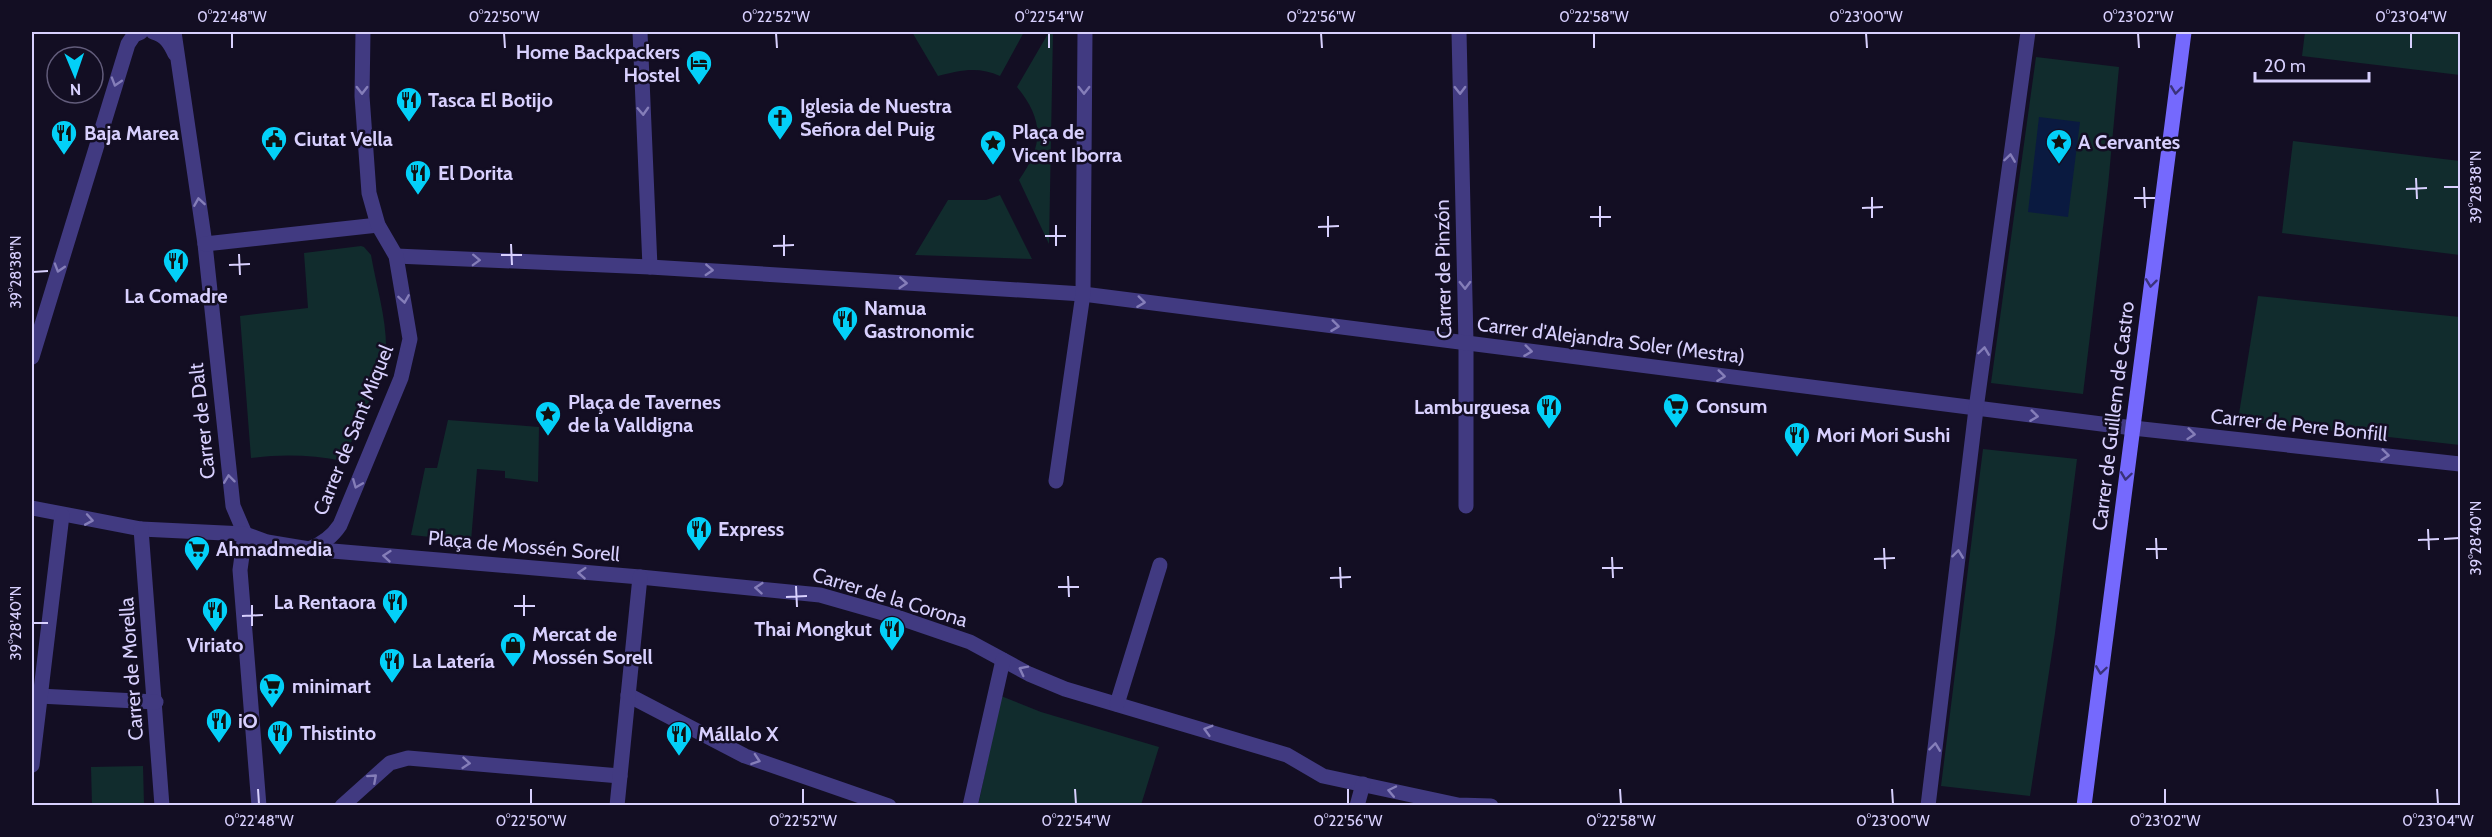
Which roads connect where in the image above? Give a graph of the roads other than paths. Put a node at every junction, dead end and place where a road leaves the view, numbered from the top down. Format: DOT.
graph roads {
  1 [pos="141,32"];
  2 [pos="153,32"];
  3 [pos="174,32"];
  4 [pos="363,32"];
  5 [pos="640,32"];
  6 [pos="1085,32"];
  7 [pos="1459,32"];
  8 [pos="2028,32"];
  9 [pos="2182,32"];
  10 [pos="177,59"];
  11 [pos="378,225"];
  12 [pos="205,244"];
  13 [pos="396,256"];
  14 [pos="650,267"];
  15 [pos="1083,294"];
  16 [pos="1466,343"];
  17 [pos="32,357"];
  18 [pos="1976,409"];
  19 [pos="2133,428"];
  20 [pos="2460,464"];
  21 [pos="1056,481"];
  22 [pos="1466,506"];
  23 [pos="32,508"];
  24 [pos="62,515"];
  25 [pos="141,529"];
  26 [pos="245,534"];
  27 [pos="309,549"];
  28 [pos="1160,565"];
  29 [pos="640,577"];
  30 [pos="1003,660"];
  31 [pos="628,695"];
  32 [pos="39,696"];
  33 [pos="156,702"];
  34 [pos="1117,704"];
  35 [pos="32,765"];
  36 [pos="620,776"];
  37 [pos="1363,784"];
  38 [pos="1458,805"];
  39 [pos="162,806"];
  40 [pos="259,806"];
  41 [pos="342,806"];
  42 [pos="617,806"];
  43 [pos="889,806"];
  44 [pos="970,806"];
  45 [pos="1357,806"];
  46 [pos="1491,806"];
  47 [pos="1928,806"];
  48 [pos="2084,806"];
  1 -- 17 [label="street, one-way"];
  2 -- 10 [label="street"];
  3 -- 10 [label="street, Carrer de Dalt"];
  4 -- 11 [label="street, Carrer de Sant Miquel, one-way"];
  5 -- 14 [label="street, one-way"];
  6 -- 15 [label="street, one-way"];
  7 -- 16 [label="street, Carrer de Pinzón, one-way"];
  18 -- 8 [label="street, one-way"];
  9 -- 19 [label="main road, Carrer de Guillem de Castro, one-way"];
  12 -- 10 [label="street, Carrer de Dalt, one-way"];
  11 -- 12 [label="street"];
  11 -- 13 [label="street, Carrer de Sant Miquel"];
  26 -- 12 [label="street, Carrer de Dalt, one-way"];
  13 -- 14 [label="street, one-way"];
  13 -- 27 [label="street, Carrer de Sant Miquel, one-way"];
  14 -- 15 [label="street, one-way"];
  15 -- 16 [label="street, Carrer d'Alejandra Soler (Mestra), one-way"];
  15 -- 21 [label="street"];
  16 -- 18 [label="street, Carrer d'Alejandra Soler (Mestra), one-way"];
  16 -- 22 [label="street, Carrer de Pinzón"];
  18 -- 19 [label="street, Carrer d'Alejandra Soler (Mestra), one-way"];
  47 -- 18 [label="street, one-way"];
  19 -- 20 [label="street, Carrer de Pere Bonfill, one-way"];
  19 -- 48 [label="main road, Carrer de Guillem de Castro, one-way"];
  23 -- 24 [label="street, Plaça de Mossén Sorell"];
  24 -- 25 [label="street, Plaça de Mossén Sorell, one-way"];
  24 -- 32 [label="street"];
  25 -- 26 [label="street, Plaça de Mossén Sorell"];
  25 -- 33 [label="street, Carrer de Morella"];
  26 -- 27 [label="street, Plaça de Mossén Sorell"];
  26 -- 40 [label="street"];
  29 -- 27 [label="street, Plaça de Mossén Sorell, one-way"];
  28 -- 34 [label="street"];
  30 -- 29 [label="street, Carrer de la Corona, one-way"];
  29 -- 31 [label="street, Plaça de Mossén Sorell"];
  34 -- 30 [label="street, Carrer de la Corona, one-way"];
  30 -- 44 [label="street"];
  31 -- 36 [label="street, Plaça de Mossén Sorell"];
  31 -- 43 [label="street, one-way"];
  32 -- 33 [label="street"];
  32 -- 35 [label="street"];
  33 -- 39 [label="street, Carrer de Morella"];
  37 -- 34 [label="street, Carrer de la Corona, one-way"];
  41 -- 36 [label="street, one-way"];
  36 -- 42 [label="street, Plaça de Mossén Sorell"];
  38 -- 37 [label="street, Carrer de la Corona, one-way"];
  37 -- 45 [label="street"];
  38 -- 46 [label="street, Carrer de la Corona"];
}
